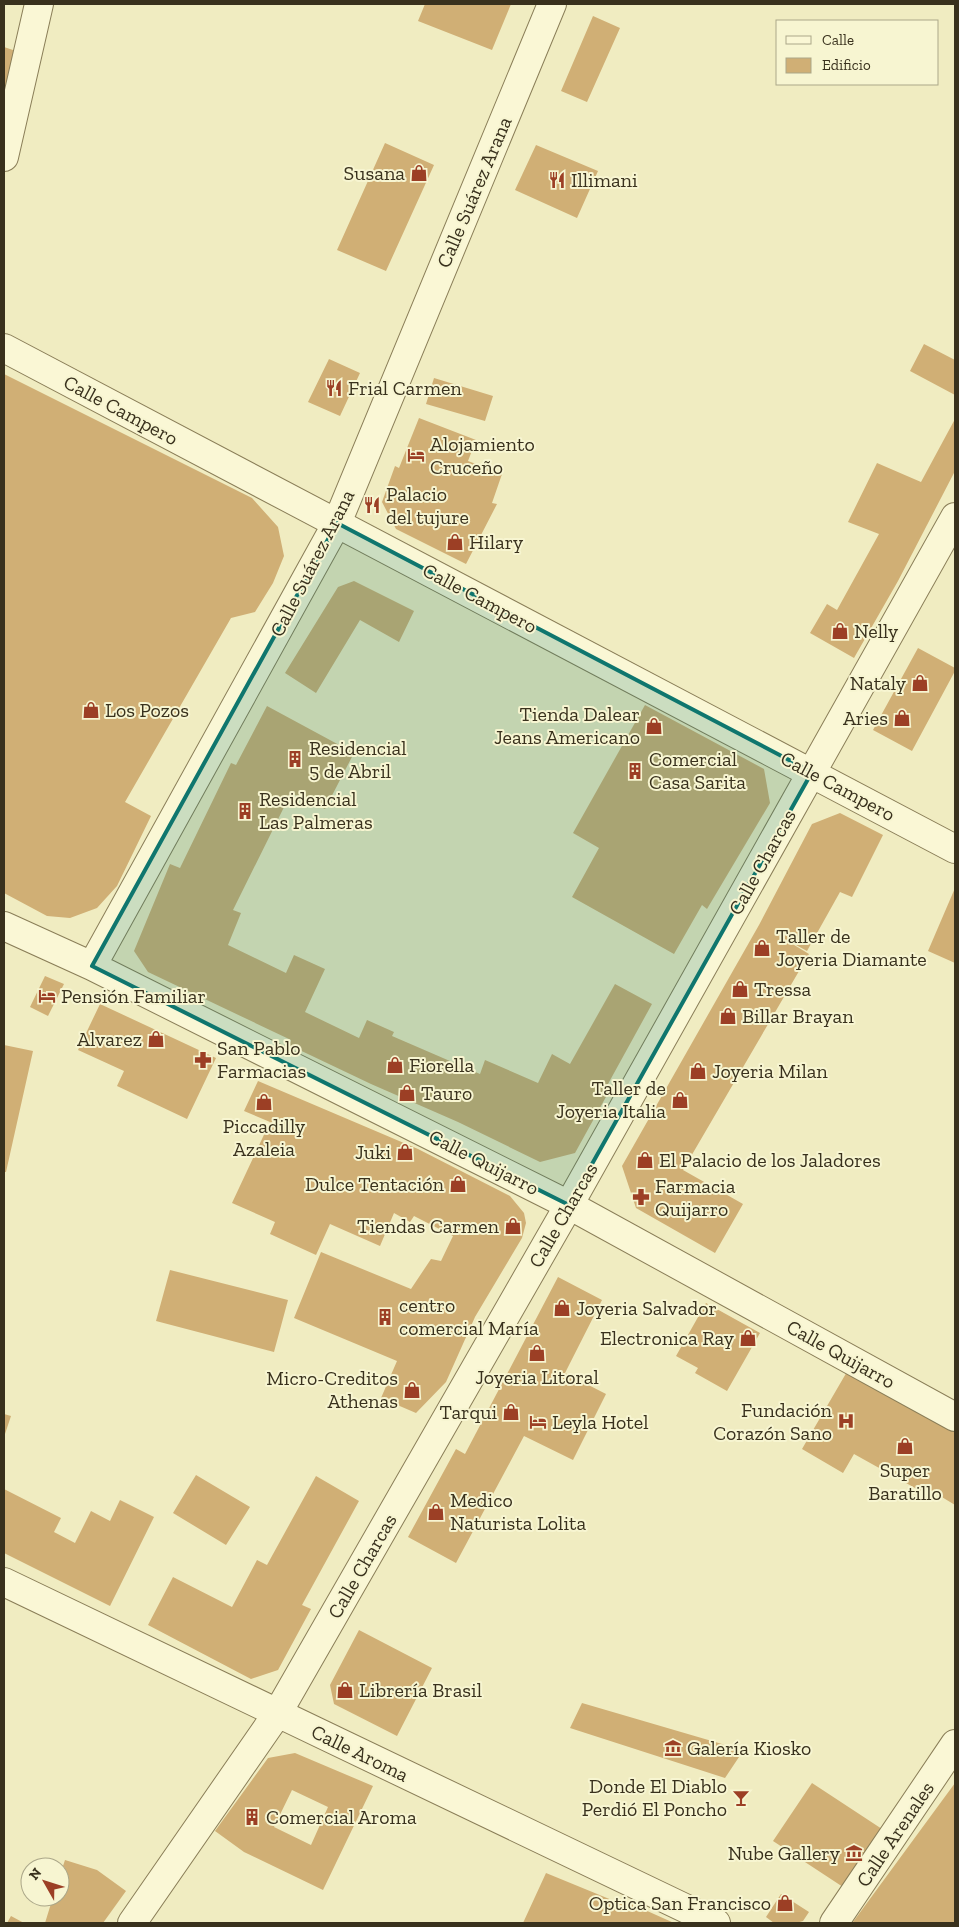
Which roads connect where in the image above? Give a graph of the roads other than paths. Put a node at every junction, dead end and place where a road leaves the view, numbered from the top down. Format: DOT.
graph roads {
  1 [pos="39,4"];
  2 [pos="552,4"];
  3 [pos="4,157"];
  4 [pos="4,348"];
  5 [pos="955,517"];
  6 [pos="337,524"];
  7 [pos="812,772"];
  8 [pos="955,849"];
  9 [pos="4,926"];
  10 [pos="92,966"];
  11 [pos="569,1205"];
  12 [pos="955,1417"];
  13 [pos="4,1582"];
  14 [pos="277,1714"];
  15 [pos="955,1744"];
  16 [pos="132,1923"];
  17 [pos="716,1923"];
  18 [pos="834,1923"];
  1 -- 3 [label="street"];
  2 -- 6 [label="street, Calle Suárez Arana"];
  4 -- 6 [label="street, Calle Campero"];
  5 -- 7 [label="street, Calle Charcas"];
  6 -- 7 [label="street, Calle Campero"];
  6 -- 10 [label="street, Calle Suárez Arana"];
  7 -- 8 [label="street, Calle Campero"];
  7 -- 11 [label="street, Calle Charcas"];
  9 -- 10 [label="street, Calle Quijarro"];
  10 -- 11 [label="street, Calle Quijarro"];
  11 -- 12 [label="street, Calle Quijarro"];
  11 -- 14 [label="street, Calle Charcas"];
  13 -- 14 [label="street, Calle Aroma"];
  14 -- 16 [label="street, Calle Charcas"];
  14 -- 17 [label="street, Calle Aroma"];
  15 -- 18 [label="street, Calle Arenales"];
}
